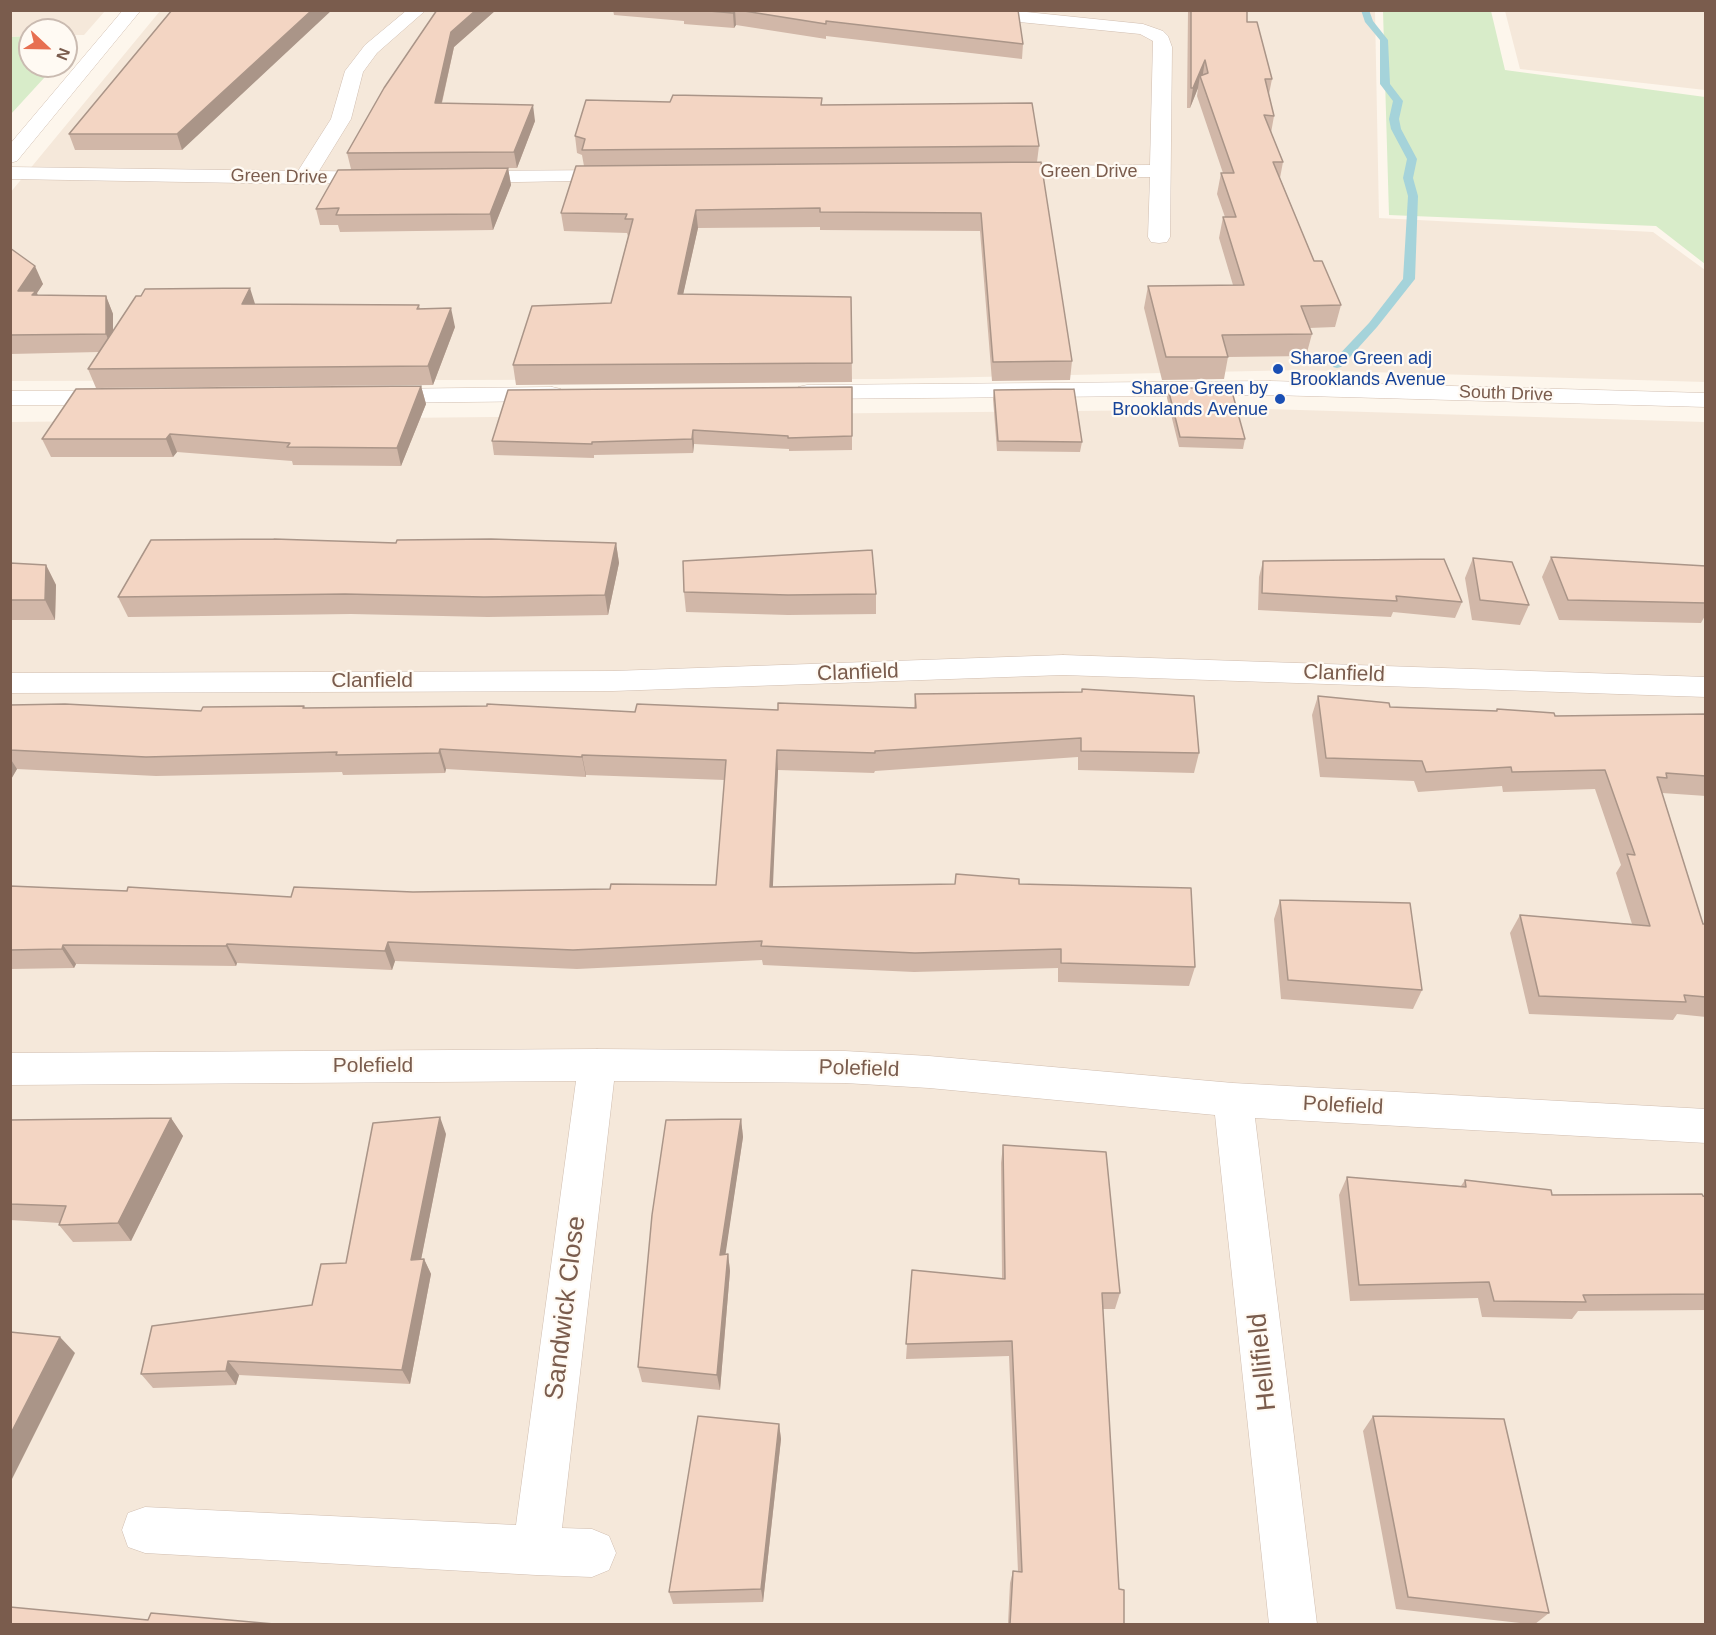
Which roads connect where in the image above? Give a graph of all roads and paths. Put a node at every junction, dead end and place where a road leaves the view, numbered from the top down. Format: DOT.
graph roads {
  1 [pos="133,10"];
  2 [pos="418,10"];
  3 [pos="948,10"];
  4 [pos="10,157"];
  5 [pos="1160,171"];
  6 [pos="982,172"];
  7 [pos="10,173"];
  8 [pos="637,175"];
  9 [pos="399,177"];
  10 [pos="447,177"];
  11 [pos="304,178"];
  12 [pos="1159,237"];
  13 [pos="778,392"];
  14 [pos="574,394"];
  15 [pos="358,396"];
  16 [pos="142,397"];
  17 [pos="10,399"];
  18 [pos="1706,400"];
  19 [pos="10,683"];
  20 [pos="1706,687"];
  21 [pos="597,1065"];
  22 [pos="10,1069"];
  23 [pos="1233,1100"];
  24 [pos="1706,1126"];
  25 [pos="145,1530"];
  26 [pos="536,1551"];
  27 [pos="592,1554"];
  28 [pos="1293,1624"];
  1 -- 4 [label="street"];
  2 -- 11 [label="street"];
  3 -- 5 [label="street, Green Drive"];
  5 -- 6 [label="street, Green Drive"];
  5 -- 12 [label="street, Green Drive"];
  7 -- 11 [label="street, Green Drive"];
  8 -- 10 [label="street"];
  9 -- 11 [label="street, Green Drive"];
  13 -- 18 [label="street, South Drive"];
  14 -- 15 [label="street"];
  16 -- 17 [label="street"];
  19 -- 20 [label="street, Clanfield"];
  21 -- 22 [label="street, Polefield"];
  21 -- 23 [label="street, Polefield"];
  21 -- 26 [label="street, Sandwick Close"];
  23 -- 24 [label="street, Polefield"];
  23 -- 28 [label="street, Hellifield"];
  25 -- 26 [label="street"];
  26 -- 27 [label="street"];
}
